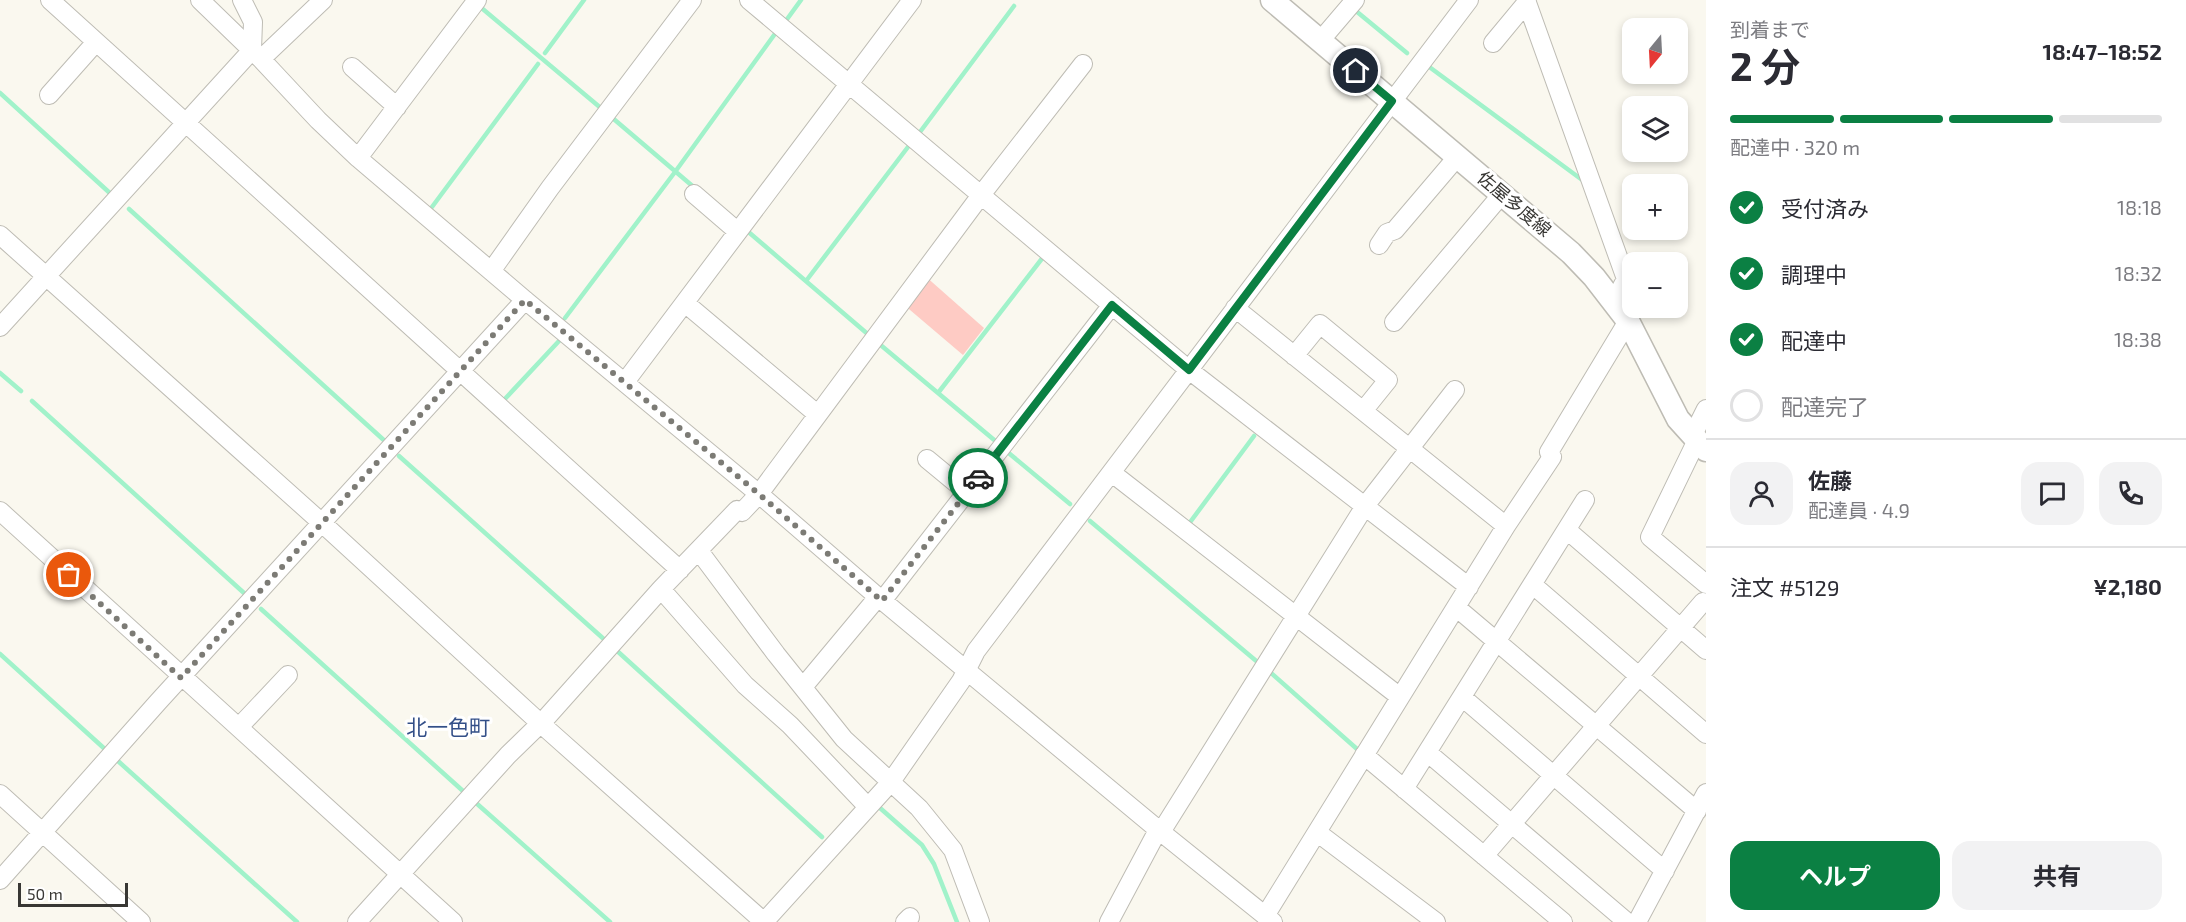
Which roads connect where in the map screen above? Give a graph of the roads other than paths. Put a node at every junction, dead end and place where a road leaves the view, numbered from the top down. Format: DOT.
graph roads {
  1 [pos="50,0"];
  2 [pos="200,0"];
  3 [pos="242,0"];
  4 [pos="323,0"];
  5 [pos="477,0"];
  6 [pos="692,0"];
  7 [pos="749,0"];
  8 [pos="912,0"];
  9 [pos="1272,0"];
  10 [pos="1355,0"];
  11 [pos="1469,0"];
  12 [pos="1527,1"];
  13 [pos="1320,41"];
  14 [pos="96,42"];
  15 [pos="1493,43"];
  16 [pos="257,55"];
  17 [pos="1083,64"];
  18 [pos="352,67"];
  19 [pos="849,84"];
  20 [pos="49,94"];
  21 [pos="1392,101"];
  22 [pos="397,106"];
  23 [pos="191,126"];
  24 [pos="1458,156"];
  25 [pos="358,158"];
  26 [pos="694,194"];
  27 [pos="1502,194"];
  28 [pos="981,195"];
  29 [pos="737,231"];
  30 [pos="0,235"];
  31 [pos="1379,244"];
  32 [pos="492,270"];
  33 [pos="46,276"];
  34 [pos="525,300"];
  35 [pos="1614,302"];
  36 [pos="684,303"];
  37 [pos="1112,305"];
  38 [pos="1235,308"];
  39 [pos="1628,321"];
  40 [pos="1394,322"];
  41 [pos="0,327"];
  42 [pos="1294,356"];
  43 [pos="1189,370"];
  44 [pos="460,371"];
  45 [pos="625,382"];
  46 [pos="1455,390"];
  47 [pos="1706,410"];
  48 [pos="1363,411"];
  49 [pos="817,414"];
  50 [pos="1699,442"];
  51 [pos="1410,448"];
  52 [pos="927,459"];
  53 [pos="1112,473"];
  54 [pos="967,492"];
  55 [pos="759,494"];
  56 [pos="1585,500"];
  57 [pos="1365,506"];
  58 [pos="0,512"];
  59 [pos="322,523"];
  60 [pos="1506,526"];
  61 [pos="1568,530"];
  62 [pos="699,551"];
  63 [pos="680,570"];
  64 [pos="1706,584"];
  65 [pos="1533,585"];
  66 [pos="1469,587"];
  67 [pos="662,589"];
  68 [pos="880,599"];
  69 [pos="1703,602"];
  70 [pos="1457,608"];
  71 [pos="1297,616"];
  72 [pos="1680,628"];
  73 [pos="1497,642"];
  74 [pos="1706,650"];
  75 [pos="967,670"];
  76 [pos="288,675"];
  77 [pos="1639,676"];
  78 [pos="181,678"];
  79 [pos="803,687"];
  80 [pos="1400,697"];
  81 [pos="1462,697"];
  82 [pos="540,723"];
  83 [pos="1596,726"];
  84 [pos="239,727"];
  85 [pos="1706,734"];
  86 [pos="1427,752"];
  87 [pos="1364,755"];
  88 [pos="1553,775"];
  89 [pos="890,783"];
  90 [pos="1404,789"];
  91 [pos="0,794"];
  92 [pos="868,807"];
  93 [pos="1702,807"];
  94 [pos="1511,824"];
  95 [pos="1160,831"];
  96 [pos="43,833"];
  97 [pos="1318,833"];
  98 [pos="1484,856"];
  99 [pos="1665,871"];
  100 [pos="400,875"];
  101 [pos="0,880"];
  102 [pos="1269,919"];
  103 [pos="141,922"];
  104 [pos="357,922"];
  105 [pos="453,922"];
  106 [pos="764,922"];
  107 [pos="980,922"];
  108 [pos="1109,922"];
  109 [pos="1436,922"];
  110 [pos="1563,922"];
  111 [pos="1627,922"];
  112 [pos="1637,922"];
  1 -- 14 [label="street"];
  2 -- 16 [label="street"];
  3 -- 16 [label="street"];
  4 -- 16 [label="street"];
  5 -- 22 [label="street"];
  6 -- 32 [label="street"];
  7 -- 19 [label="street"];
  8 -- 19 [label="street"];
  9 -- 13 [label="main road, 佐屋多度線"];
  10 -- 13 [label="street"];
  11 -- 21 [label="street"];
  12 -- 15 [label="street"];
  12 -- 35 [label="street"];
  13 -- 21 [label="main road, 佐屋多度線"];
  14 -- 20 [label="street"];
  14 -- 23 [label="street"];
  16 -- 23 [label="street"];
  16 -- 25 [label="street"];
  17 -- 28 [label="street"];
  18 -- 22 [label="street"];
  19 -- 28 [label="street"];
  19 -- 29 [label="street"];
  21 -- 24 [label="main road, 佐屋多度線"];
  21 -- 38 [label="street"];
  22 -- 25 [label="street"];
  23 -- 33 [label="street"];
  23 -- 44 [label="street"];
  24 -- 27 [label="main road, 佐屋多度線"];
  24 -- 31 [label="street"];
  25 -- 32 [label="street"];
  26 -- 29 [label="street"];
  27 -- 35 [label="main road, 佐屋多度線"];
  27 -- 40 [label="street"];
  28 -- 37 [label="street"];
  28 -- 49 [label="street"];
  29 -- 36 [label="street"];
  30 -- 33 [label="street"];
  32 -- 34 [label="street"];
  33 -- 41 [label="street"];
  33 -- 59 [label="street"];
  34 -- 44 [label="street"];
  34 -- 45 [label="street"];
  35 -- 39 [label="main road, 佐屋多度線"];
  36 -- 45 [label="street"];
  36 -- 49 [label="street"];
  37 -- 43 [label="street"];
  37 -- 54 [label="street"];
  38 -- 42 [label="street"];
  38 -- 43 [label="street"];
  39 -- 50 [label="main road, 佐屋多度線"];
  39 -- 60 [label="street"];
  42 -- 48 [label="street"];
  42 -- 48 [label="street"];
  43 -- 53 [label="street"];
  43 -- 57 [label="street"];
  44 -- 59 [label="street"];
  44 -- 63 [label="street"];
  45 -- 55 [label="street"];
  46 -- 51 [label="street"];
  47 -- 50 [label="street"];
  48 -- 51 [label="street"];
  49 -- 55 [label="street"];
  50 -- 64 [label="street"];
  51 -- 57 [label="street"];
  51 -- 60 [label="street"];
  52 -- 54 [label="street"];
  53 -- 71 [label="street"];
  53 -- 75 [label="street"];
  54 -- 68 [label="street"];
  55 -- 62 [label="street"];
  55 -- 68 [label="street"];
  56 -- 61 [label="street"];
  57 -- 66 [label="street"];
  57 -- 71 [label="street"];
  58 -- 78 [label="street"];
  59 -- 78 [label="street"];
  59 -- 82 [label="street"];
  60 -- 66 [label="street"];
  61 -- 65 [label="street"];
  61 -- 72 [label="street"];
  62 -- 63 [label="street"];
  62 -- 79 [label="street"];
  63 -- 67 [label="street"];
  65 -- 73 [label="street"];
  65 -- 77 [label="street"];
  66 -- 70 [label="street"];
  67 -- 82 [label="street"];
  67 -- 92 [label="street"];
  68 -- 75 [label="street"];
  68 -- 79 [label="street"];
  69 -- 72 [label="street"];
  70 -- 73 [label="street"];
  70 -- 80 [label="street"];
  71 -- 80 [label="street"];
  71 -- 95 [label="street"];
  72 -- 74 [label="street"];
  72 -- 77 [label="street"];
  73 -- 81 [label="street"];
  73 -- 83 [label="street"];
  75 -- 89 [label="street"];
  75 -- 95 [label="street"];
  76 -- 84 [label="street"];
  77 -- 83 [label="street"];
  77 -- 85 [label="street"];
  78 -- 84 [label="street"];
  78 -- 96 [label="street"];
  79 -- 89 [label="street"];
  80 -- 87 [label="street"];
  81 -- 86 [label="street"];
  81 -- 88 [label="street"];
  82 -- 100 [label="street"];
  82 -- 106 [label="street"];
  83 -- 88 [label="street"];
  83 -- 93 [label="street"];
  84 -- 100 [label="street"];
  86 -- 90 [label="street"];
  86 -- 94 [label="street"];
  87 -- 90 [label="street"];
  87 -- 97 [label="street"];
  88 -- 94 [label="street"];
  88 -- 99 [label="street"];
  89 -- 92 [label="street"];
  89 -- 107 [label="street"];
  90 -- 98 [label="street"];
  91 -- 96 [label="street"];
  92 -- 106 [label="street"];
  93 -- 99 [label="street"];
  94 -- 98 [label="street"];
  94 -- 111 [label="street"];
  95 -- 102 [label="street"];
  95 -- 108 [label="street"];
  96 -- 101 [label="street"];
  96 -- 103 [label="street"];
  97 -- 102 [label="street"];
  97 -- 109 [label="street"];
  98 -- 110 [label="street"];
  99 -- 112 [label="street"];
  100 -- 104 [label="street"];
  100 -- 105 [label="street"];
}
